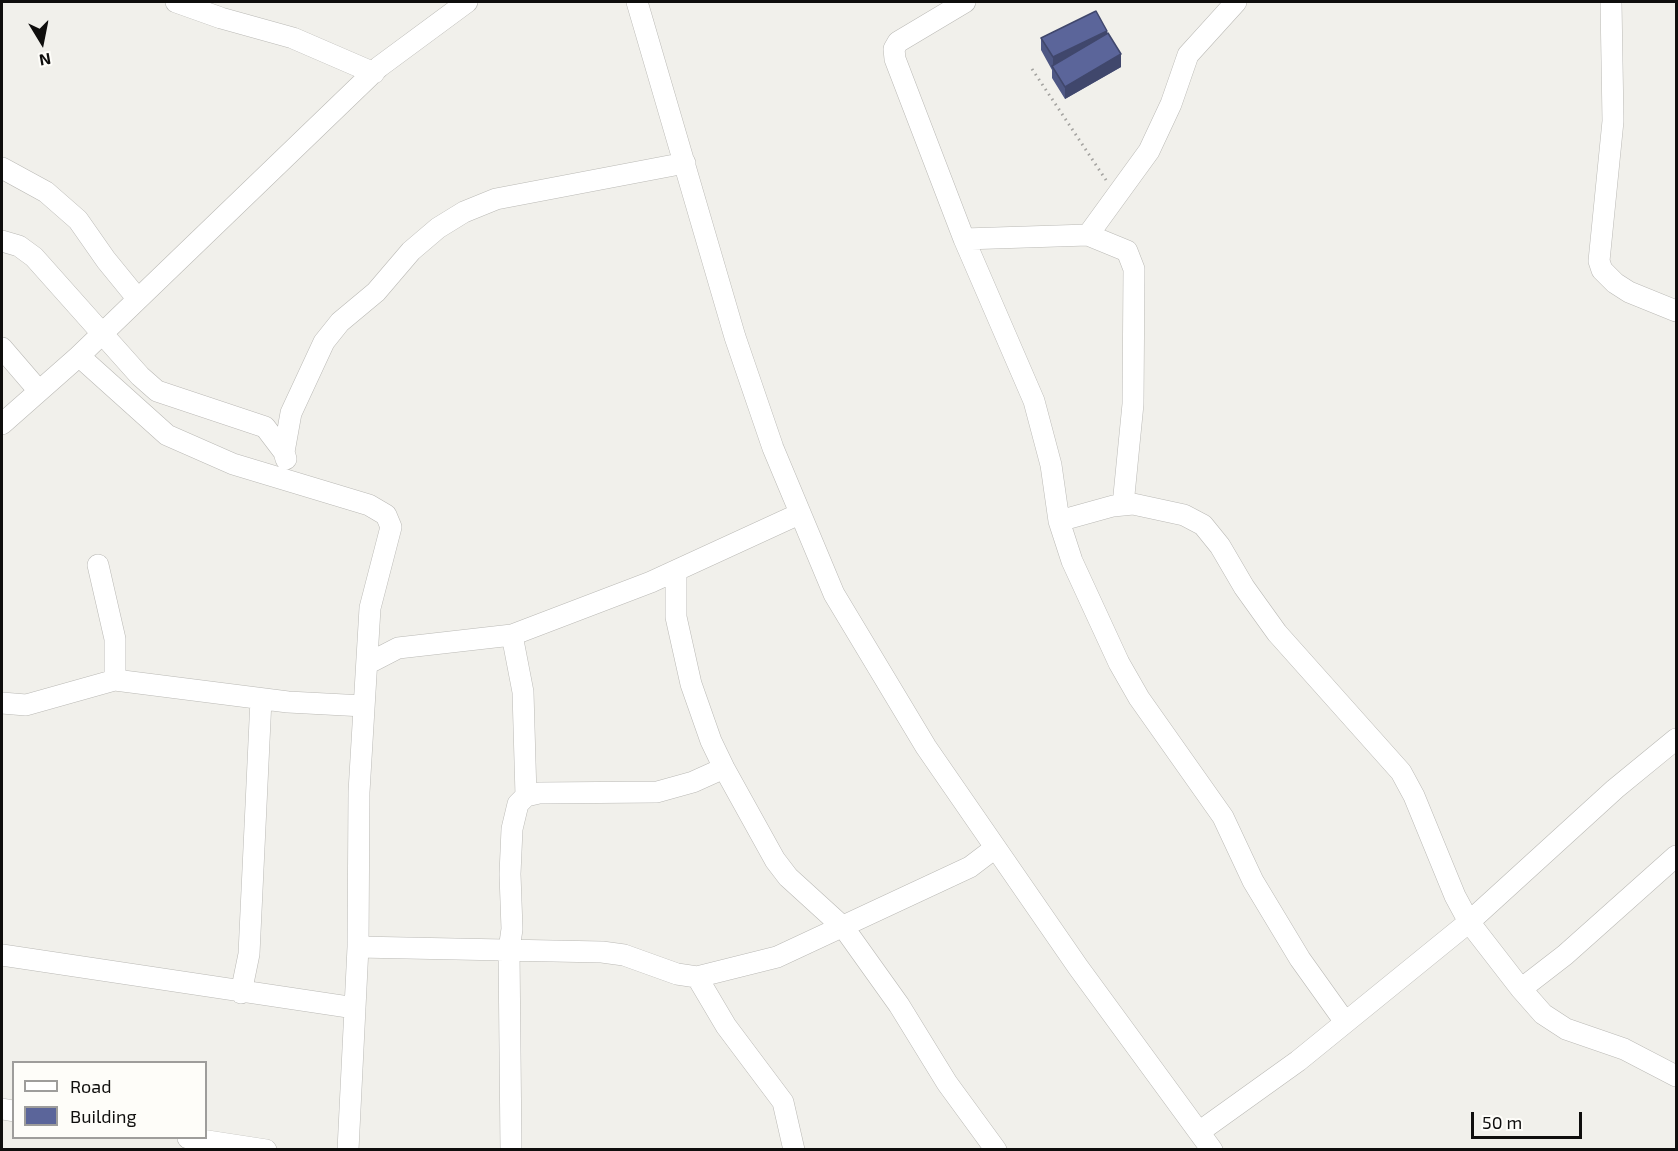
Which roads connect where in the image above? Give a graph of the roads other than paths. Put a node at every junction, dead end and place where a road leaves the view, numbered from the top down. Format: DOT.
graph roads {
  1 [pos="176,2"];
  2 [pos="467,2"];
  3 [pos="637,2"];
  4 [pos="965,2"];
  5 [pos="1236,2"];
  6 [pos="1611,2"];
  7 [pos="374,73"];
  8 [pos="685,163"];
  9 [pos="2,168"];
  10 [pos="1088,234"];
  11 [pos="964,238"];
  12 [pos="2,241"];
  13 [pos="137,298"];
  14 [pos="1677,311"];
  15 [pos="103,333"];
  16 [pos="2,348"];
  17 [pos="79,356"];
  18 [pos="39,391"];
  19 [pos="291,413"];
  20 [pos="2,424"];
  21 [pos="265,427"];
  22 [pos="284,452"];
  23 [pos="293,482"];
  24 [pos="1123,504"];
  25 [pos="799,514"];
  26 [pos="1059,521"];
  27 [pos="98,565"];
  28 [pos="676,571"];
  29 [pos="651,582"];
  30 [pos="676,617"];
  31 [pos="368,635"];
  32 [pos="512,635"];
  33 [pos="398,648"];
  34 [pos="367,664"];
  35 [pos="115,680"];
  36 [pos="261,699"];
  37 [pos="2,703"];
  38 [pos="364,706"];
  39 [pos="1677,739"];
  40 [pos="724,768"];
  41 [pos="526,796"];
  42 [pos="995,848"];
  43 [pos="1677,856"];
  44 [pos="1469,922"];
  45 [pos="844,928"];
  46 [pos="358,947"];
  47 [pos="508,950"];
  48 [pos="2,955"];
  49 [pos="697,977"];
  50 [pos="1521,989"];
  51 [pos="241,993"];
  52 [pos="355,1008"];
  53 [pos="1345,1022"];
  54 [pos="1677,1076"];
  55 [pos="1199,1132"];
  56 [pos="201,1139"];
  57 [pos="266,1149"];
  58 [pos="348,1149"];
  59 [pos="511,1149"];
  60 [pos="794,1149"];
  61 [pos="996,1149"];
  62 [pos="1212,1149"];
  1 -- 7 [label="street"];
  2 -- 7 [label="street"];
  3 -- 8 [label="street"];
  4 -- 11 [label="street"];
  5 -- 10 [label="street"];
  6 -- 14 [label="street"];
  7 -- 13 [label="street"];
  8 -- 19 [label="street"];
  8 -- 25 [label="street"];
  9 -- 13 [label="street"];
  10 -- 11 [label="street"];
  10 -- 24 [label="street"];
  11 -- 26 [label="street"];
  12 -- 15 [label="street"];
  13 -- 15 [label="street"];
  15 -- 17 [label="street"];
  15 -- 21 [label="street"];
  16 -- 18 [label="street"];
  17 -- 18 [label="street"];
  17 -- 23 [label="street"];
  18 -- 20 [label="street"];
  19 -- 21 [label="street"];
  19 -- 22 [label="street"];
  21 -- 22 [label="street"];
  22 -- 23 [label="street"];
  23 -- 31 [label="street"];
  24 -- 26 [label="street"];
  24 -- 44 [label="street"];
  25 -- 28 [label="street"];
  25 -- 42 [label="street"];
  26 -- 53 [label="street"];
  27 -- 35 [label="street"];
  28 -- 29 [label="street"];
  28 -- 30 [label="street"];
  29 -- 30 [label="street"];
  29 -- 32 [label="street"];
  30 -- 40 [label="street"];
  31 -- 33 [label="street"];
  31 -- 34 [label="street"];
  32 -- 33 [label="street"];
  32 -- 41 [label="street"];
  33 -- 34 [label="street"];
  34 -- 38 [label="street"];
  35 -- 36 [label="street"];
  35 -- 37 [label="street"];
  36 -- 38 [label="street"];
  36 -- 51 [label="street"];
  38 -- 46 [label="street"];
  39 -- 44 [label="street"];
  40 -- 41 [label="street"];
  40 -- 45 [label="street"];
  41 -- 47 [label="street"];
  42 -- 45 [label="street"];
  42 -- 55 [label="street"];
  43 -- 50 [label="street"];
  44 -- 50 [label="street"];
  44 -- 53 [label="street"];
  45 -- 49 [label="street"];
  45 -- 61 [label="street"];
  46 -- 47 [label="street"];
  46 -- 52 [label="street"];
  47 -- 49 [label="street"];
  47 -- 59 [label="street"];
  48 -- 51 [label="street"];
  49 -- 60 [label="street"];
  50 -- 54 [label="street"];
  51 -- 52 [label="street"];
  52 -- 58 [label="street"];
  53 -- 55 [label="street"];
  55 -- 62 [label="street"];
  56 -- 57 [label="street"];
}
